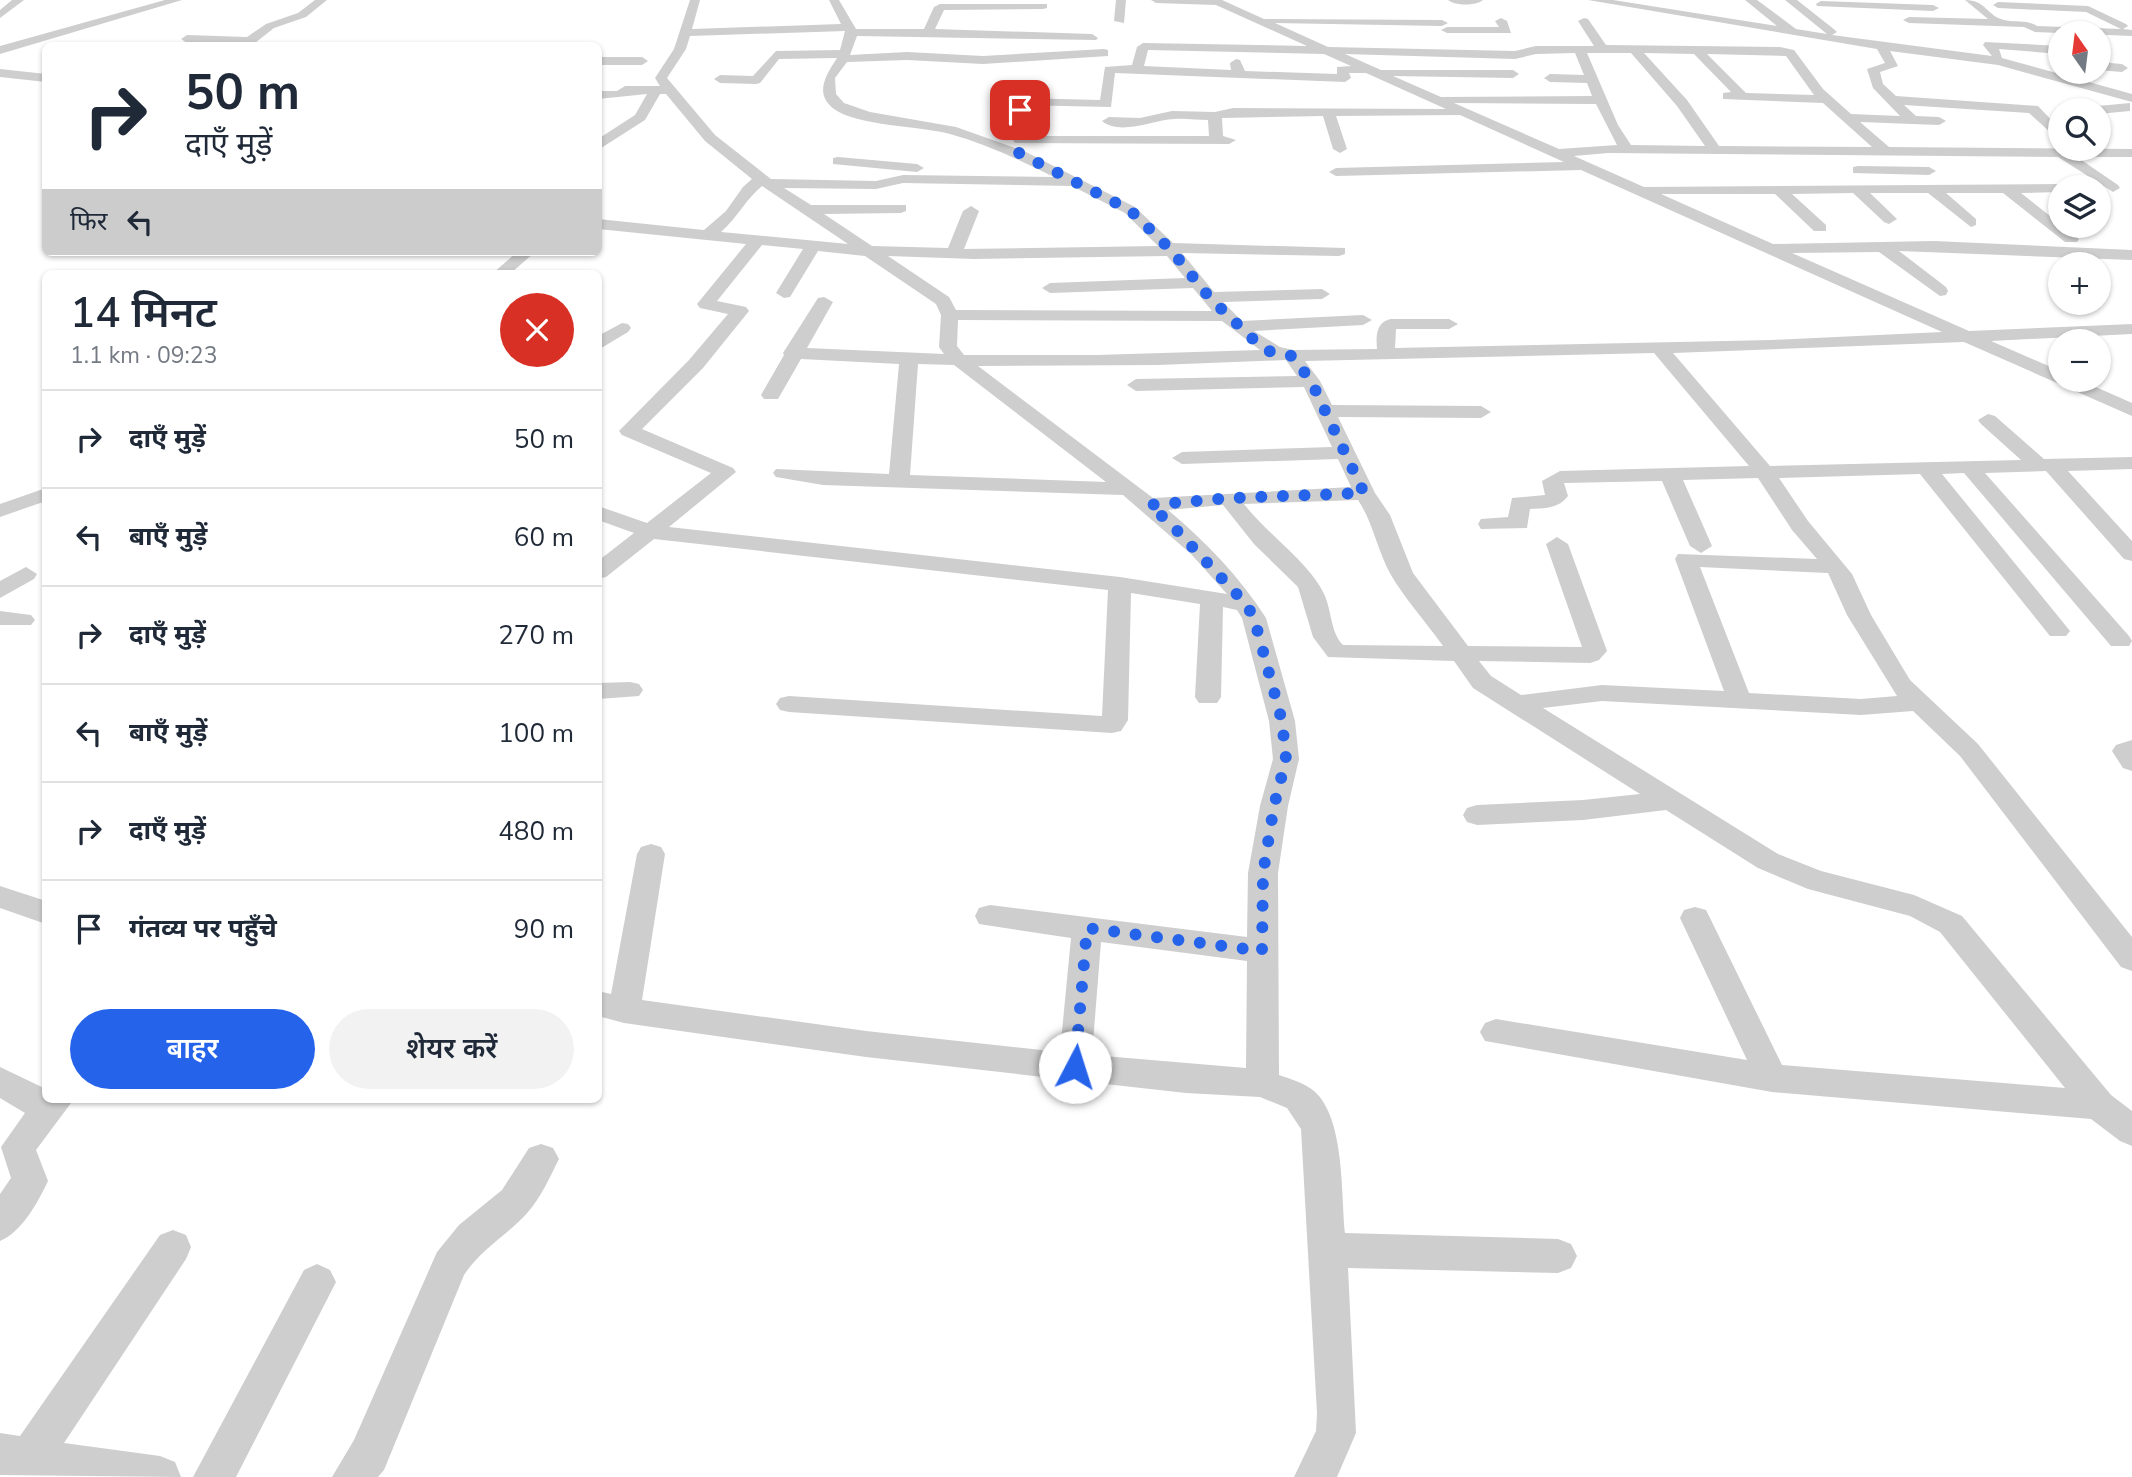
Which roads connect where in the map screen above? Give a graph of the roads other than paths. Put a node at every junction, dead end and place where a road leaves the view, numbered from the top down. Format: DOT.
graph roads {
  1 [pos="19,0"];
  2 [pos="177,0"];
  3 [pos="322,0"];
  4 [pos="695,0"];
  5 [pos="834,0"];
  6 [pos="1121,0"];
  7 [pos="1156,0"];
  8 [pos="1453,0"];
  9 [pos="1478,0"];
  10 [pos="1592,0"];
  11 [pos="1750,0"];
  12 [pos="1790,0"];
  13 [pos="1215,1"];
  14 [pos="1619,2"];
  15 [pos="1818,2"];
  16 [pos="1973,2"];
  17 [pos="2091,2"];
  18 [pos="1044,3"];
  19 [pos="1887,3"];
  20 [pos="1371,5"];
  21 [pos="1432,6"];
  22 [pos="1707,6"];
  23 [pos="0,15"];
  24 [pos="1905,17"];
  25 [pos="1501,20"];
  26 [pos="1041,21"];
  27 [pos="1120,21"];
  28 [pos="1259,21"];
  29 [pos="1584,21"];
  30 [pos="1839,21"];
  31 [pos="1382,22"];
  32 [pos="1998,22"];
  33 [pos="1731,23"];
  34 [pos="1446,28"];
  35 [pos="2035,29"];
  36 [pos="850,30"];
  37 [pos="2048,30"];
  38 [pos="2127,30"];
  39 [pos="932,32"];
  40 [pos="1406,32"];
  41 [pos="687,33"];
  42 [pos="909,33"];
  43 [pos="1793,33"];
  44 [pos="1055,35"];
  45 [pos="996,36"];
  46 [pos="2048,36"];
  47 [pos="1105,38"];
  48 [pos="187,39"];
  49 [pos="1840,40"];
  50 [pos="2111,41"];
  51 [pos="2120,41"];
  52 [pos="231,42"];
  53 [pos="247,42"];
  54 [pos="1928,42"];
  55 [pos="1881,46"];
  56 [pos="1579,49"];
  57 [pos="1602,49"];
  58 [pos="1634,49"];
  59 [pos="1696,49"];
  60 [pos="2048,49"];
  61 [pos="0,50"];
  62 [pos="1727,50"];
  63 [pos="1328,51"];
  64 [pos="979,53"];
  65 [pos="1061,53"];
  66 [pos="1104,53"];
  67 [pos="920,55"];
  68 [pos="844,57"];
  69 [pos="1030,58"];
  70 [pos="1999,59"];
  71 [pos="602,61"];
  72 [pos="642,61"];
  73 [pos="2048,61"];
  74 [pos="2111,67"];
  75 [pos="2122,68"];
  76 [pos="1137,69"];
  77 [pos="1372,70"];
  78 [pos="0,73"];
  79 [pos="1513,74"];
  80 [pos="2048,74"];
  81 [pos="42,78"];
  82 [pos="1550,78"];
  83 [pos="720,79"];
  84 [pos="1592,79"];
  85 [pos="2083,84"];
  86 [pos="2132,87"];
  87 [pos="1245,88"];
  88 [pos="1352,88"];
  89 [pos="662,91"];
  90 [pos="602,95"];
  91 [pos="1826,99"];
  92 [pos="1231,100"];
  93 [pos="1601,100"];
  94 [pos="1890,100"];
  95 [pos="1019,102"];
  96 [pos="2131,102"];
  97 [pos="1432,105"];
  98 [pos="2111,107"];
  99 [pos="2033,109"];
  100 [pos="2048,111"];
  101 [pos="1328,112"];
  102 [pos="1364,113"];
  103 [pos="1216,116"];
  104 [pos="1850,118"];
  105 [pos="1092,120"];
  106 [pos="1912,121"];
  107 [pos="1939,121"];
  108 [pos="2048,125"];
  109 [pos="602,128"];
  110 [pos="623,129"];
  111 [pos="1435,130"];
  112 [pos="1020,134"];
  113 [pos="602,143"];
  114 [pos="1340,149"];
  115 [pos="1628,149"];
  116 [pos="1715,150"];
  117 [pos="1772,152"];
  118 [pos="1886,152"];
  119 [pos="2048,152"];
  120 [pos="1559,153"];
  121 [pos="1985,153"];
  122 [pos="2111,153"];
  123 [pos="2132,153"];
  124 [pos="838,161"];
  125 [pos="2081,161"];
  126 [pos="1587,166"];
  127 [pos="2132,166"];
  128 [pos="1789,169"];
  129 [pos="1858,170"];
  130 [pos="1336,172"];
  131 [pos="1059,173"];
  132 [pos="2093,175"];
  133 [pos="2007,176"];
  134 [pos="765,181"];
  135 [pos="1073,182"];
  136 [pos="1931,188"];
  137 [pos="1951,188"];
  138 [pos="2048,188"];
  139 [pos="2111,188"];
  140 [pos="2132,188"];
  141 [pos="909,189"];
  142 [pos="1779,189"];
  143 [pos="1857,189"];
  144 [pos="1640,190"];
  145 [pos="808,210"];
  146 [pos="971,211"];
  147 [pos="1889,219"];
  148 [pos="1971,222"];
  149 [pos="602,224"];
  150 [pos="1819,228"];
  151 [pos="707,235"];
  152 [pos="2071,239"];
  153 [pos="757,241"];
  154 [pos="812,247"];
  155 [pos="1883,247"];
  156 [pos="1770,248"];
  157 [pos="1171,249"];
  158 [pos="866,251"];
  159 [pos="1339,251"];
  160 [pos="954,254"];
  161 [pos="1035,254"];
  162 [pos="2132,255"];
  163 [pos="522,256"];
  164 [pos="505,270"];
  165 [pos="1198,283"];
  166 [pos="1050,288"];
  167 [pos="1940,291"];
  168 [pos="784,293"];
  169 [pos="1322,294"];
  170 [pos="1209,297"];
  171 [pos="824,302"];
  172 [pos="1063,313"];
  173 [pos="950,315"];
  174 [pos="1363,320"];
  175 [pos="1234,321"];
  176 [pos="1449,324"];
  177 [pos="622,328"];
  178 [pos="2132,329"];
  179 [pos="1971,338"];
  180 [pos="602,342"];
  181 [pos="1659,348"];
  182 [pos="1386,352"];
  183 [pos="792,353"];
  184 [pos="1287,356"];
  185 [pos="909,360"];
  186 [pos="960,361"];
  187 [pos="2048,373"];
  188 [pos="1311,381"];
  189 [pos="1136,385"];
  190 [pos="2111,386"];
  191 [pos="2132,388"];
  192 [pos="2092,392"];
  193 [pos="771,395"];
  194 [pos="2132,410"];
  195 [pos="1324,411"];
  196 [pos="1481,412"];
  197 [pos="1988,420"];
  198 [pos="1345,453"];
  199 [pos="1182,458"];
  200 [pos="2132,463"];
  201 [pos="2046,466"];
  202 [pos="1970,468"];
  203 [pos="1927,469"];
  204 [pos="1764,471"];
  205 [pos="783,472"];
  206 [pos="1670,474"];
  207 [pos="899,481"];
  208 [pos="1128,489"];
  209 [pos="1364,493"];
  210 [pos="1230,498"];
  211 [pos="40,500"];
  212 [pos="1149,505"];
  213 [pos="0,511"];
  214 [pos="602,513"];
  215 [pos="1489,524"];
  216 [pos="652,532"];
  217 [pos="1557,544"];
  218 [pos="1701,546"];
  219 [pos="2132,554"];
  220 [pos="1835,567"];
  221 [pos="602,569"];
  222 [pos="26,574"];
  223 [pos="1120,584"];
  224 [pos="0,591"];
  225 [pos="1212,597"];
  226 [pos="1246,604"];
  227 [pos="2058,631"];
  228 [pos="2120,641"];
  229 [pos="1460,654"];
  230 [pos="630,690"];
  231 [pos="602,691"];
  232 [pos="1208,697"];
  233 [pos="1739,699"];
  234 [pos="1917,703"];
  235 [pos="789,704"];
  236 [pos="1514,704"];
  237 [pos="2132,749"];
  238 [pos="2132,762"];
  239 [pos="1669,800"];
  240 [pos="1477,815"];
  241 [pos="651,854"];
  242 [pos="0,897"];
  243 [pos="42,912"];
  244 [pos="990,916"];
  245 [pos="1695,918"];
  246 [pos="1087,928"];
  247 [pos="1262,951"];
  248 [pos="2132,960"];
  249 [pos="611,1006"];
  250 [pos="1496,1032"];
  251 [pos="1075,1067"];
  252 [pos="1772,1077"];
  253 [pos="0,1081"];
  254 [pos="1262,1083"];
  255 [pos="42,1100"];
  256 [pos="52,1104"];
  257 [pos="2099,1105"];
  258 [pos="2132,1131"];
  259 [pos="541,1159"];
  260 [pos="0,1224"];
  261 [pos="173,1247"];
  262 [pos="1328,1250"];
  263 [pos="1558,1256"];
  264 [pos="317,1282"];
  265 [pos="15,1456"];
  266 [pos="160,1477"];
  267 [pos="214,1477"];
  268 [pos="353,1477"];
  269 [pos="1315,1477"];
  1 -- 23 [label="street"];
  2 -- 61 [label="street"];
  3 -- 53 [label="street"];
  4 -- 41 [label="street"];
  5 -- 36 [label="street"];
  6 -- 27 [label="street"];
  7 -- 13 [label="street"];
  8 -- 9 [label="street"];
  10 -- 14 [label="street"];
  11 -- 43 [label="street"];
  12 -- 49 [label="street"];
  13 -- 28 [label="street"];
  14 -- 33 [label="street"];
  15 -- 19 [label="street"];
  15 -- 30 [label="street"];
  16 -- 17 [label="street"];
  16 -- 32 [label="street"];
  17 -- 38 [label="street"];
  18 -- 26 [label="street"];
  18 -- 39 [label="street"];
  19 -- 24 [label="street"];
  19 -- 24 [label="street"];
  20 -- 31 [label="street"];
  21 -- 34 [label="street"];
  22 -- 33 [label="street"];
  24 -- 32 [label="street"];
  24 -- 54 [label="street"];
  25 -- 34 [label="street"];
  28 -- 31 [label="street"];
  28 -- 63 [label="street"];
  29 -- 57 [label="street"];
  31 -- 34 [label="street"];
  31 -- 40 [label="street"];
  32 -- 35 [label="street"];
  33 -- 43 [label="street"];
  33 -- 62 [label="street"];
  35 -- 37 [label="street"];
  35 -- 46 [label="street"];
  36 -- 41 [label="street"];
  36 -- 42 [label="street"];
  36 -- 68 [label="street"];
  39 -- 42 [label="street"];
  39 -- 45 [label="street"];
  39 -- 67 [label="street"];
  41 -- 89 [label="street"];
  42 -- 67 [label="street"];
  43 -- 49 [label="street"];
  44 -- 45 [label="street"];
  44 -- 47 [label="street"];
  44 -- 65 [label="street"];
  45 -- 64 [label="street"];
  48 -- 52 [label="street"];
  49 -- 55 [label="street"];
  50 -- 51 [label="street"];
  54 -- 55 [label="street"];
  54 -- 70 [label="street"];
  55 -- 94 [label="street"];
  56 -- 57 [label="street"];
  56 -- 63 [label="street"];
  56 -- 84 [label="street"];
  57 -- 58 [label="street"];
  58 -- 59 [label="street"];
  58 -- 116 [label="street"];
  59 -- 62 [label="street"];
  59 -- 91 [label="street"];
  60 -- 70 [label="street"];
  62 -- 91 [label="street"];
  63 -- 76 [label="street"];
  63 -- 77 [label="street"];
  65 -- 66 [label="street"];
  65 -- 69 [label="street"];
  67 -- 68 [label="street"];
  67 -- 69 [label="street"];
  68 -- 83 [label="street"];
  68 -- 112 [label="street"];
  69 -- 95 [label="street"];
  70 -- 73 [label="street"];
  70 -- 80 [label="street"];
  71 -- 72 [label="street"];
  74 -- 75 [label="street"];
  76 -- 88 [label="street"];
  76 -- 95 [label="street"];
  77 -- 79 [label="street"];
  77 -- 88 [label="street"];
  77 -- 97 [label="street"];
  78 -- 81 [label="street"];
  82 -- 84 [label="street"];
  84 -- 93 [label="street"];
  85 -- 86 [label="street"];
  85 -- 96 [label="street"];
  87 -- 92 [label="street"];
  88 -- 102 [label="street"];
  89 -- 90 [label="street"];
  89 -- 110 [label="street"];
  89 -- 134 [label="street"];
  91 -- 104 [label="street"];
  92 -- 101 [label="street"];
  92 -- 103 [label="street"];
  93 -- 97 [label="street"];
  93 -- 115 [label="street"];
  94 -- 99 [label="street"];
  94 -- 106 [label="street"];
  95 -- 112 [label="street"];
  96 -- 98 [label="street"];
  97 -- 102 [label="street"];
  97 -- 111 [label="street"];
  97 -- 120 [label="street"];
  99 -- 100 [label="street"];
  99 -- 108 [label="street"];
  101 -- 102 [label="street"];
  101 -- 114 [label="street"];
  103 -- 105 [label="street"];
  103 -- 112 [label="street"];
  104 -- 106 [label="street"];
  104 -- 118 [label="street"];
  106 -- 107 [label="street"];
  109 -- 110 [label="street"];
  110 -- 113 [label="street"];
  112 -- 131 [label="street"];
  115 -- 116 [label="street"];
  115 -- 120 [label="street"];
  116 -- 117 [label="street"];
  117 -- 118 [label="street"];
  117 -- 128 [label="street"];
  118 -- 121 [label="street"];
  119 -- 121 [label="street"];
  120 -- 126 [label="street"];
  121 -- 133 [label="street"];
  122 -- 123 [label="street"];
  122 -- 127 [label="street"];
  124 -- 131 [label="street"];
  125 -- 132 [label="street"];
  126 -- 130 [label="street"];
  126 -- 144 [label="street"];
  129 -- 137 [label="street"];
  131 -- 135 [label="street"];
  133 -- 137 [label="street"];
  133 -- 138 [label="street"];
  133 -- 152 [label="street"];
  134 -- 135 [label="street"];
  134 -- 145 [label="street"];
  134 -- 151 [label="street"];
  135 -- 157 [label="street"];
  136 -- 137 [label="street"];
  136 -- 143 [label="street"];
  136 -- 148 [label="street"];
  139 -- 140 [label="street"];
  141 -- 145 [label="street"];
  142 -- 143 [label="street"];
  142 -- 144 [label="street"];
  142 -- 150 [label="street"];
  143 -- 147 [label="street"];
  144 -- 156 [label="street"];
  145 -- 158 [label="street"];
  146 -- 160 [label="street"];
  149 -- 151 [label="street"];
  151 -- 153 [label="street"];
  153 -- 154 [label="street"];
  153 -- 216 [label="street"];
  154 -- 158 [label="street"];
  154 -- 168 [label="street"];
  155 -- 156 [label="street"];
  155 -- 162 [label="street"];
  155 -- 167 [label="street"];
  156 -- 179 [label="street"];
  157 -- 159 [label="street"];
  157 -- 161 [label="street"];
  157 -- 165 [label="street"];
  158 -- 160 [label="street"];
  158 -- 173 [label="street"];
  160 -- 161 [label="street"];
  161 -- 166 [label="street"];
  163 -- 164 [label="street"];
  165 -- 166 [label="street"];
  165 -- 170 [label="street"];
  166 -- 172 [label="street"];
  169 -- 170 [label="street"];
  170 -- 175 [label="street"];
  171 -- 183 [label="street"];
  172 -- 173 [label="street"];
  172 -- 175 [label="street"];
  173 -- 186 [label="street"];
  174 -- 175 [label="street"];
  175 -- 184 [label="street"];
  176 -- 182 [label="street"];
  177 -- 180 [label="street"];
  178 -- 179 [label="street"];
  179 -- 181 [label="street"];
  179 -- 187 [label="street"];
  181 -- 182 [label="street"];
  181 -- 204 [label="street"];
  182 -- 184 [label="street"];
  183 -- 185 [label="street"];
  183 -- 193 [label="street"];
  184 -- 186 [label="street"];
  184 -- 188 [label="street"];
  185 -- 186 [label="street"];
  185 -- 207 [label="street"];
  186 -- 208 [label="street"];
  188 -- 189 [label="street"];
  188 -- 195 [label="street"];
  190 -- 191 [label="street"];
  192 -- 194 [label="street"];
  195 -- 196 [label="street"];
  195 -- 198 [label="street"];
  197 -- 201 [label="street"];
  198 -- 199 [label="street"];
  198 -- 209 [label="street"];
  200 -- 201 [label="street"];
  201 -- 202 [label="street"];
  201 -- 219 [label="street"];
  202 -- 203 [label="street"];
  202 -- 228 [label="street"];
  203 -- 204 [label="street"];
  203 -- 227 [label="street"];
  204 -- 206 [label="street"];
  204 -- 220 [label="street"];
  205 -- 207 [label="street"];
  206 -- 215 [label="street"];
  206 -- 218 [label="street"];
  207 -- 208 [label="street"];
  208 -- 212 [label="street"];
  209 -- 210 [label="street"];
  209 -- 229 [label="street"];
  210 -- 212 [label="street"];
  210 -- 229 [label="street"];
  211 -- 213 [label="street"];
  212 -- 226 [label="street"];
  214 -- 216 [label="street"];
  216 -- 221 [label="street"];
  216 -- 223 [label="street"];
  217 -- 229 [label="street"];
  220 -- 233 [label="street"];
  220 -- 234 [label="street"];
  222 -- 224 [label="street"];
  223 -- 225 [label="street"];
  223 -- 235 [label="street"];
  225 -- 226 [label="street"];
  225 -- 232 [label="street"];
  226 -- 247 [label="street"];
  229 -- 236 [label="street"];
  230 -- 231 [label="street"];
  233 -- 234 [label="street"];
  233 -- 236 [label="street"];
  234 -- 248 [label="street"];
  236 -- 239 [label="street"];
  237 -- 238 [label="street"];
  239 -- 240 [label="street"];
  239 -- 257 [label="street"];
  241 -- 249 [label="street"];
  242 -- 243 [label="street"];
  244 -- 246 [label="street"];
  245 -- 252 [label="street"];
  246 -- 247 [label="street"];
  246 -- 251 [label="street"];
  247 -- 254 [label="street"];
  249 -- 251 [label="street"];
  250 -- 252 [label="street"];
  251 -- 254 [label="street"];
  252 -- 257 [label="street"];
  253 -- 255 [label="street"];
  254 -- 262 [label="street"];
  256 -- 260 [label="street"];
  257 -- 258 [label="street"];
  259 -- 268 [label="street"];
  261 -- 265 [label="street"];
  262 -- 263 [label="street"];
  262 -- 269 [label="street"];
  264 -- 267 [label="street"];
  265 -- 266 [label="street"];
}
